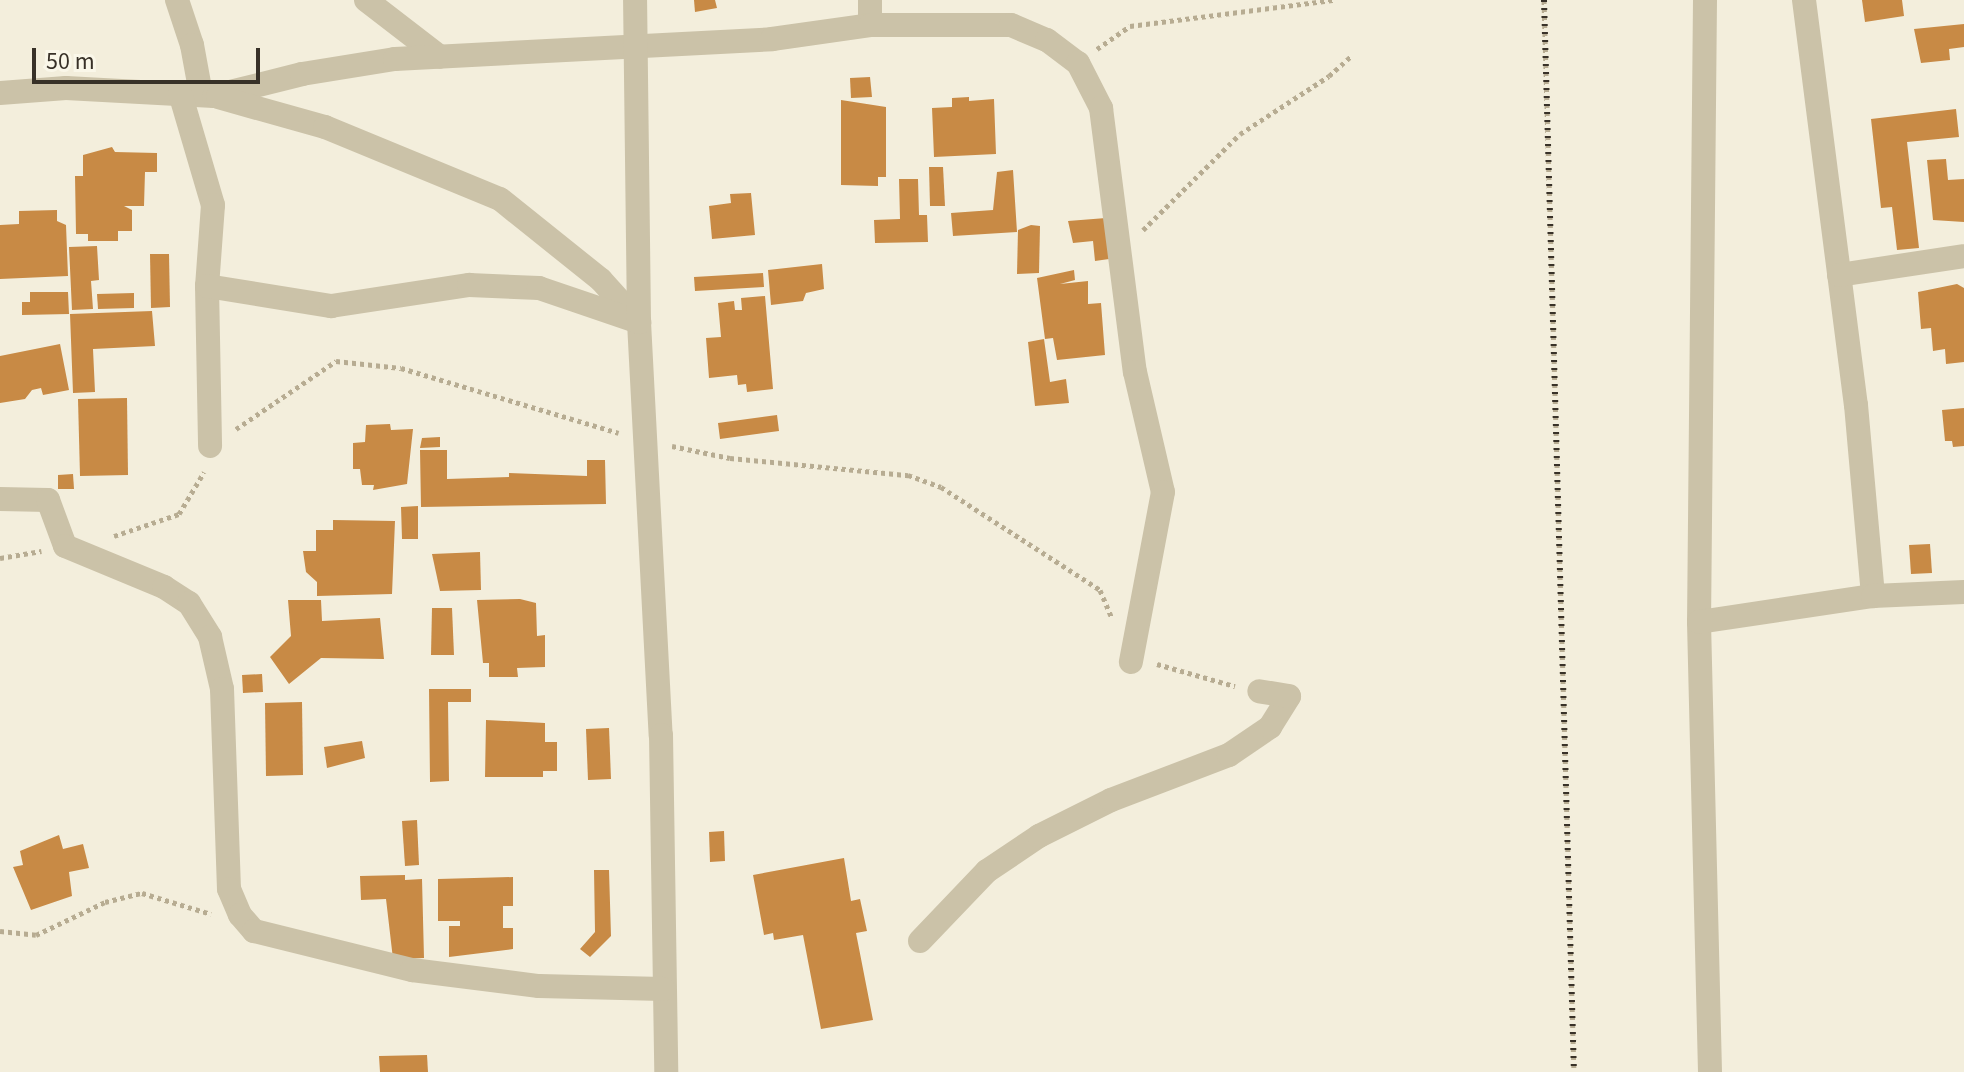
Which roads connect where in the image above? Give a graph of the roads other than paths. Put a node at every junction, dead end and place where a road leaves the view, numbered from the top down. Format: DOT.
graph roads {
  1 [pos="177,0"];
  2 [pos="366,0"];
  3 [pos="635,0"];
  4 [pos="870,0"];
  5 [pos="1705,0"];
  6 [pos="1804,0"];
  7 [pos="870,25"];
  8 [pos="636,43"];
  9 [pos="440,57"];
  10 [pos="0,93"];
  11 [pos="198,94"];
  12 [pos="1964,256"];
  13 [pos="1839,275"];
  14 [pos="207,286"];
  15 [pos="639,322"];
  16 [pos="210,446"];
  17 [pos="0,499"];
  18 [pos="1964,592"];
  19 [pos="1873,596"];
  20 [pos="1699,622"];
  21 [pos="1131,662"];
  22 [pos="1259,691"];
  23 [pos="920,941"];
  24 [pos="663,989"];
  25 [pos="666,1072"];
  26 [pos="1710,1072"];
  1 -- 11 [label="street"];
  2 -- 9 [label="street"];
  3 -- 8 [label="street"];
  4 -- 7 [label="street"];
  5 -- 20 [label="street"];
  6 -- 13 [label="street"];
  7 -- 8 [label="street"];
  7 -- 21 [label="street"];
  8 -- 9 [label="street"];
  8 -- 15 [label="street"];
  9 -- 11 [label="street"];
  10 -- 11 [label="street"];
  11 -- 14 [label="street"];
  11 -- 15 [label="street"];
  12 -- 13 [label="street"];
  13 -- 19 [label="street"];
  14 -- 15 [label="street"];
  14 -- 16 [label="street"];
  15 -- 24 [label="street"];
  17 -- 24 [label="street"];
  18 -- 19 [label="street"];
  19 -- 20 [label="street"];
  20 -- 26 [label="street"];
  22 -- 23 [label="street"];
  24 -- 25 [label="street"];
}
